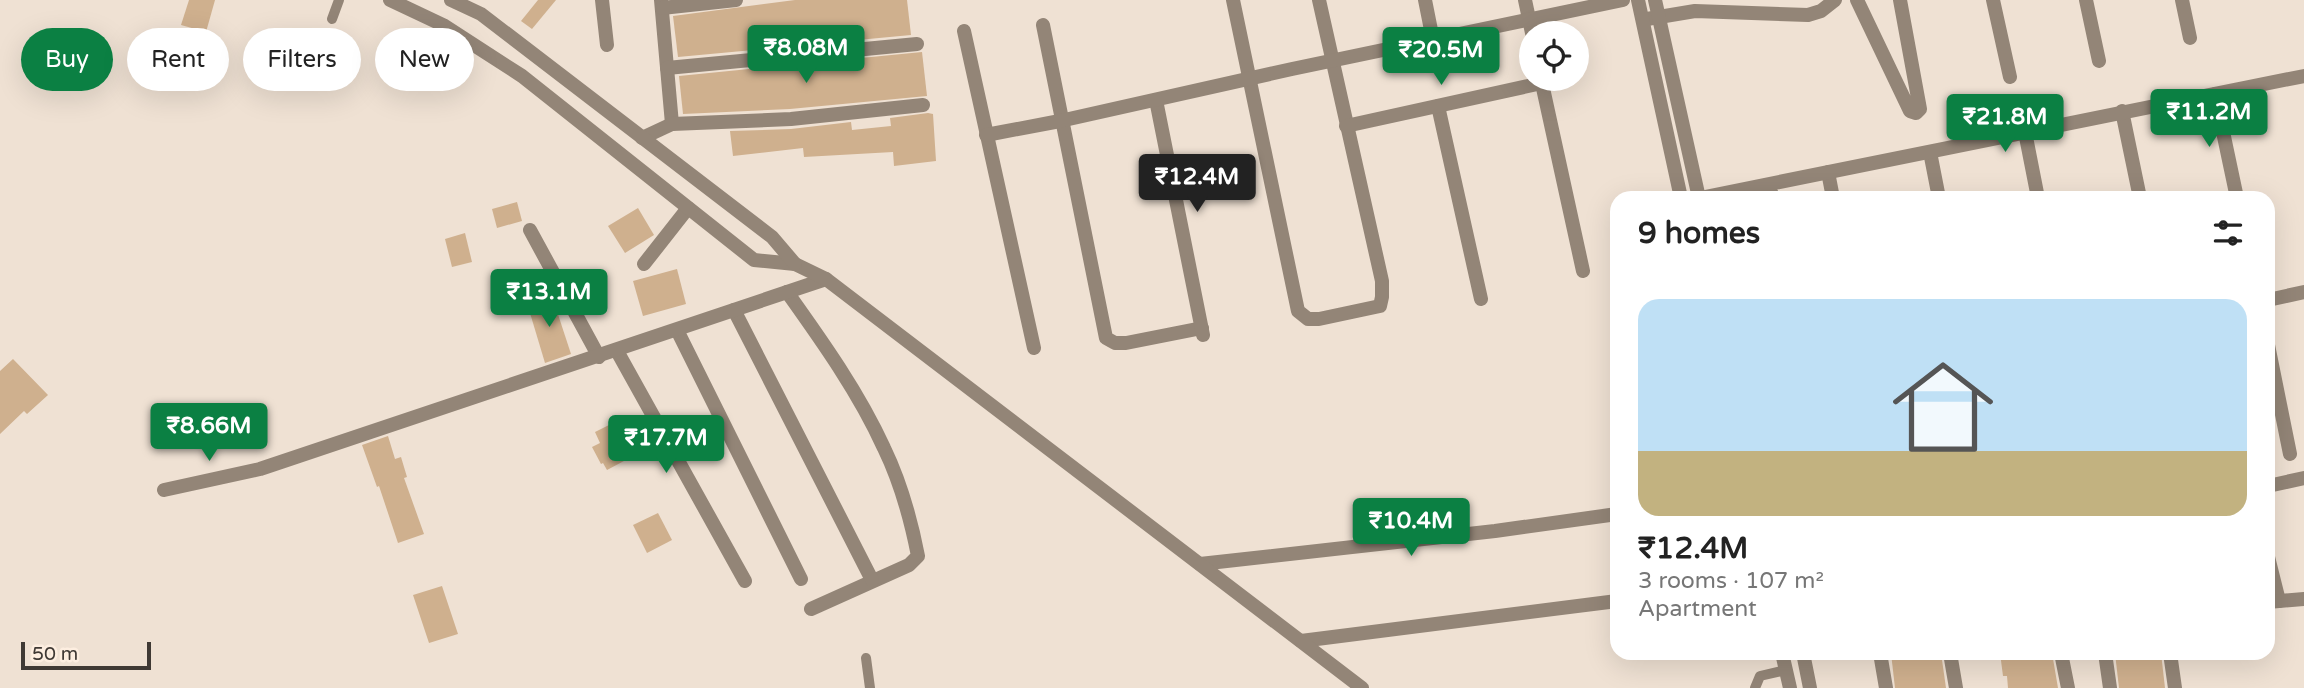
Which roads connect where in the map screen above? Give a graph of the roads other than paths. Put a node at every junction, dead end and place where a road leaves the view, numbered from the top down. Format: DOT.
graph roads {
  1 [pos="339,0"];
  2 [pos="390,0"];
  3 [pos="450,0"];
  4 [pos="602,0"];
  5 [pos="736,0"];
  6 [pos="1233,0"];
  7 [pos="1319,0"];
  8 [pos="1425,0"];
  9 [pos="1524,0"];
  10 [pos="1623,0"];
  11 [pos="1638,0"];
  12 [pos="1655,0"];
  13 [pos="1835,0"];
  14 [pos="1857,0"];
  15 [pos="1900,0"];
  16 [pos="1993,0"];
  17 [pos="2086,0"];
  18 [pos="2182,0"];
  19 [pos="662,4"];
  20 [pos="1659,16"];
  21 [pos="332,19"];
  22 [pos="1642,20"];
  23 [pos="1529,21"];
  24 [pos="1548,21"];
  25 [pos="1042,25"];
  26 [pos="1519,28"];
  27 [pos="964,31"];
  28 [pos="2190,38"];
  29 [pos="1433,40"];
  30 [pos="917,44"];
  31 [pos="607,46"];
  32 [pos="1332,61"];
  33 [pos="2099,61"];
  34 [pos="667,68"];
  35 [pos="2010,77"];
  36 [pos="2304,78"];
  37 [pos="1249,79"];
  38 [pos="1519,87"];
  39 [pos="1544,91"];
  40 [pos="2215,94"];
  41 [pos="1156,100"];
  42 [pos="923,105"];
  43 [pos="1438,106"];
  44 [pos="2122,111"];
  45 [pos="1060,121"];
  46 [pos="672,124"];
  47 [pos="1346,126"];
  48 [pos="2025,132"];
  49 [pos="986,135"];
  50 [pos="642,138"];
  51 [pos="1930,152"];
  52 [pos="1828,172"];
  53 [pos="1679,191"];
  54 [pos="1698,191"];
  55 [pos="1771,191"];
  56 [pos="1832,191"];
  57 [pos="1938,191"];
  58 [pos="2037,191"];
  59 [pos="2139,191"];
  60 [pos="2236,191"];
  61 [pos="688,208"];
  62 [pos="530,230"];
  63 [pos="644,264"];
  64 [pos="794,264"];
  65 [pos="1583,271"];
  66 [pos="826,279"];
  67 [pos="787,292"];
  68 [pos="2304,292"];
  69 [pos="2275,298"];
  70 [pos="1481,299"];
  71 [pos="734,310"];
  72 [pos="677,330"];
  73 [pos="1034,348"];
  74 [pos="617,351"];
  75 [pos="598,357"];
  76 [pos="2275,380"];
  77 [pos="2290,454"];
  78 [pos="2304,478"];
  79 [pos="2275,484"];
  80 [pos="164,490"];
  81 [pos="1610,515"];
  82 [pos="1200,564"];
  83 [pos="802,579"];
  84 [pos="872,580"];
  85 [pos="745,581"];
  86 [pos="2304,599"];
  87 [pos="2275,601"];
  88 [pos="1610,602"];
  89 [pos="811,609"];
  90 [pos="1301,641"];
  91 [pos="866,658"];
  92 [pos="1784,660"];
  93 [pos="1805,660"];
  94 [pos="1881,660"];
  95 [pos="1951,660"];
  96 [pos="2063,660"];
  97 [pos="2106,660"];
  98 [pos="2171,660"];
  99 [pos="1786,670"];
  100 [pos="870,688"];
  101 [pos="1362,688"];
  102 [pos="1755,688"];
  103 [pos="1790,688"];
  104 [pos="1811,688"];
  105 [pos="1886,688"];
  106 [pos="1956,688"];
  107 [pos="2068,688"];
  108 [pos="2110,688"];
  109 [pos="2175,688"];
  1 -- 21 [label="lane"];
  2 -- 61 [label="street"];
  3 -- 50 [label="street"];
  4 -- 31 [label="street"];
  5 -- 19 [label="street"];
  6 -- 37 [label="street"];
  7 -- 32 [label="street"];
  8 -- 29 [label="street"];
  9 -- 23 [label="street"];
  10 -- 24 [label="street"];
  11 -- 22 [label="street"];
  12 -- 20 [label="street"];
  13 -- 20 [label="street"];
  14 -- 15 [label="street"];
  16 -- 35 [label="street"];
  17 -- 33 [label="street"];
  18 -- 28 [label="street"];
  19 -- 34 [label="street"];
  20 -- 22 [label="street"];
  20 -- 54 [label="street"];
  22 -- 53 [label="street"];
  25 -- 45 [label="street"];
  26 -- 29 [label="street"];
  27 -- 49 [label="street"];
  29 -- 32 [label="street"];
  30 -- 34 [label="street"];
  32 -- 37 [label="street"];
  32 -- 47 [label="street"];
  34 -- 46 [label="street"];
  36 -- 40 [label="street"];
  37 -- 41 [label="street"];
  37 -- 47 [label="street"];
  38 -- 43 [label="street"];
  39 -- 65 [label="street"];
  40 -- 44 [label="street"];
  40 -- 60 [label="street"];
  41 -- 45 [label="street"];
  41 -- 45 [label="street"];
  42 -- 46 [label="street"];
  43 -- 47 [label="street"];
  43 -- 70 [label="street"];
  44 -- 48 [label="street"];
  44 -- 59 [label="street"];
  45 -- 49 [label="street"];
  46 -- 50 [label="street"];
  48 -- 51 [label="street"];
  48 -- 58 [label="street"];
  49 -- 73 [label="street"];
  50 -- 64 [label="street"];
  51 -- 52 [label="street"];
  51 -- 57 [label="street"];
  52 -- 55 [label="street"];
  52 -- 56 [label="street"];
  61 -- 63 [label="street"];
  61 -- 64 [label="street"];
  62 -- 75 [label="street"];
  64 -- 66 [label="street"];
  66 -- 67 [label="street"];
  66 -- 82 [label="street"];
  67 -- 71 [label="street"];
  67 -- 84 [label="street"];
  68 -- 69 [label="street"];
  71 -- 72 [label="street"];
  71 -- 84 [label="street"];
  72 -- 74 [label="street"];
  72 -- 83 [label="street"];
  74 -- 75 [label="street"];
  74 -- 85 [label="street"];
  75 -- 80 [label="street"];
  76 -- 77 [label="street"];
  78 -- 79 [label="street"];
  81 -- 82 [label="street"];
  82 -- 90 [label="street"];
  84 -- 89 [label="street"];
  86 -- 87 [label="street"];
  88 -- 90 [label="street"];
  90 -- 101 [label="street"];
  91 -- 100 [label="lane"];
  92 -- 99 [label="street"];
  93 -- 104 [label="street"];
  94 -- 105 [label="street"];
  95 -- 106 [label="street"];
  96 -- 107 [label="street"];
  97 -- 108 [label="street"];
  98 -- 109 [label="street"];
  99 -- 102 [label="lane"];
  99 -- 103 [label="street"];
}
